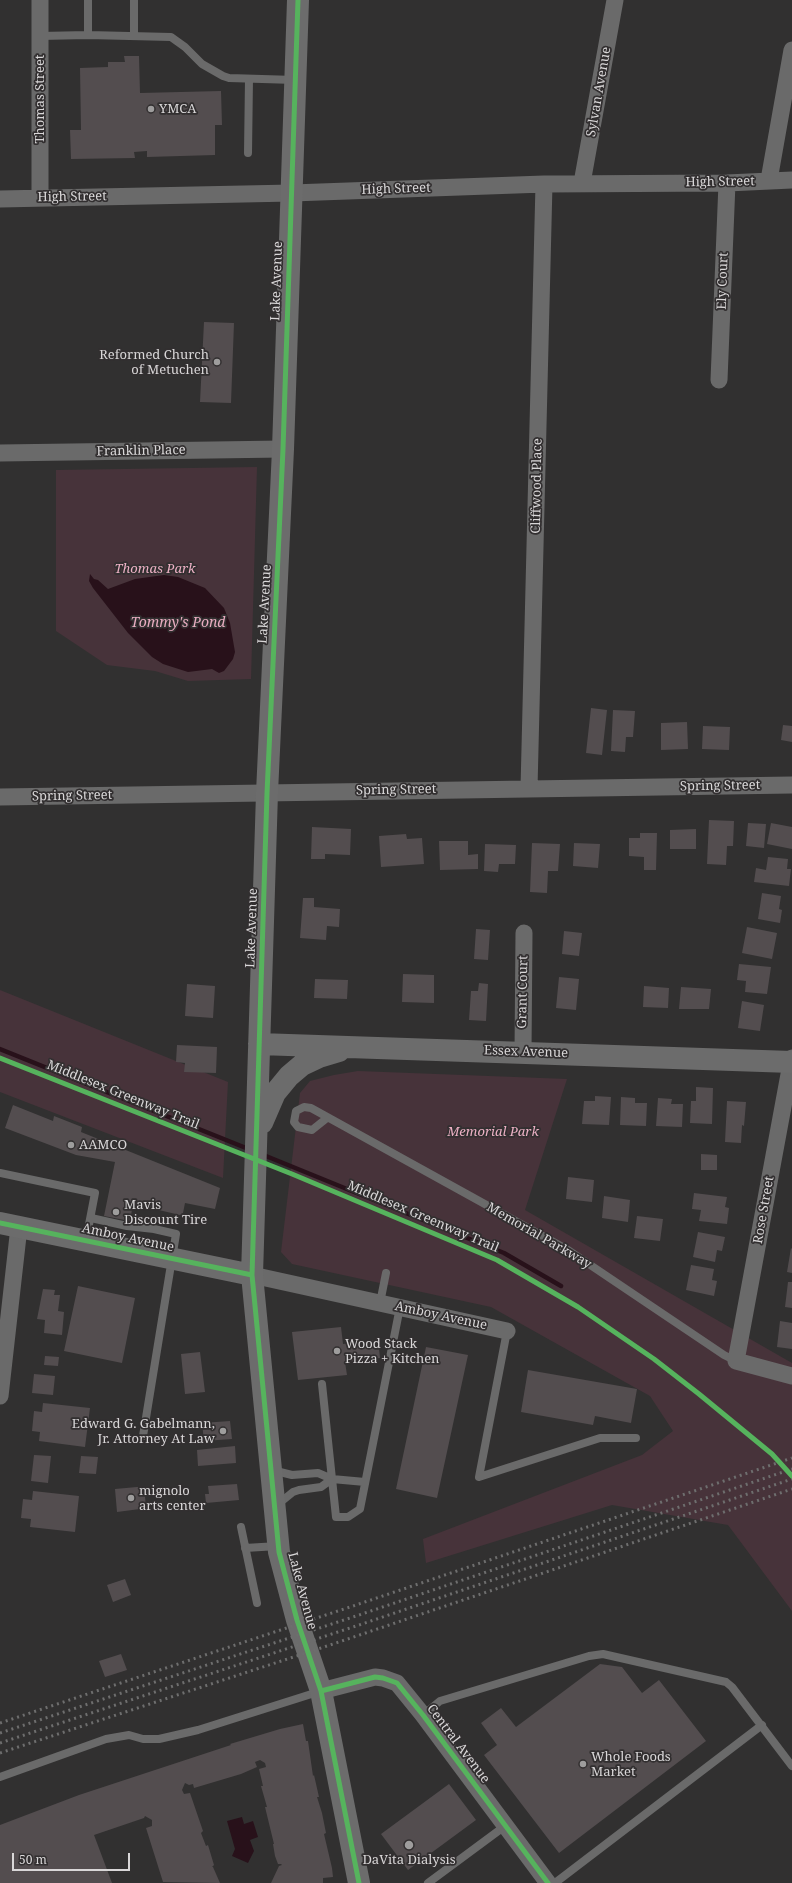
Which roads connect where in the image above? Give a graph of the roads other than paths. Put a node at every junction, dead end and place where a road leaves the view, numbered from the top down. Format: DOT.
graph roads {
  1 [pos="40,0"];
  2 [pos="88,0"];
  3 [pos="134,0"];
  4 [pos="298,0"];
  5 [pos="615,0"];
  6 [pos="88,35"];
  7 [pos="134,35"];
  8 [pos="40,36"];
  9 [pos="792,50"];
  10 [pos="249,79"];
  11 [pos="296,80"];
  12 [pos="248,153"];
  13 [pos="769,180"];
  14 [pos="792,180"];
  15 [pos="582,183"];
  16 [pos="727,183"];
  17 [pos="544,184"];
  18 [pos="292,193"];
  19 [pos="40,198"];
  20 [pos="0,199"];
  21 [pos="719,380"];
  22 [pos="283,449"];
  23 [pos="0,453"];
  24 [pos="792,785"];
  25 [pos="529,788"];
  26 [pos="267,793"];
  27 [pos="0,797"];
  28 [pos="524,933"];
  29 [pos="259,1044"];
  30 [pos="352,1047"];
  31 [pos="523,1052"];
  32 [pos="792,1061"];
  33 [pos="327,1118"];
  34 [pos="257,1136"];
  35 [pos="0,1173"];
  36 [pos="90,1218"];
  37 [pos="10,1225"];
  38 [pos="86,1241"];
  39 [pos="171,1258"];
  40 [pos="386,1273"];
  41 [pos="252,1275"];
  42 [pos="380,1303"];
  43 [pos="400,1307"];
  44 [pos="507,1331"];
  45 [pos="736,1361"];
  46 [pos="792,1376"];
  47 [pos="322,1384"];
  48 [pos="0,1396"];
  49 [pos="143,1436"];
  50 [pos="636,1438"];
  51 [pos="272,1470"];
  52 [pos="332,1479"];
  53 [pos="365,1482"];
  54 [pos="276,1506"];
  55 [pos="241,1527"];
  56 [pos="279,1546"];
  57 [pos="245,1548"];
  58 [pos="257,1603"];
  59 [pos="321,1691"];
  60 [pos="423,1715"];
  61 [pos="762,1725"];
  62 [pos="792,1766"];
  63 [pos="0,1777"];
  64 [pos="506,1826"];
  65 [pos="359,1883"];
  66 [pos="428,1883"];
  67 [pos="548,1883"];
  68 [pos="555,1883"];
  1 -- 8 [label="street, Thomas Street"];
  2 -- 6 [label="lane"];
  3 -- 7 [label="lane"];
  4 -- 11 [label="street, Lake Avenue"];
  5 -- 15 [label="street, Sylvan Avenue"];
  6 -- 7 [label="lane"];
  6 -- 8 [label="lane"];
  7 -- 10 [label="lane"];
  8 -- 19 [label="street, Thomas Street"];
  9 -- 13 [label="street"];
  10 -- 11 [label="lane"];
  10 -- 12 [label="lane"];
  11 -- 18 [label="street, Lake Avenue"];
  13 -- 14 [label="street, High Street"];
  13 -- 16 [label="street, High Street"];
  15 -- 16 [label="street, High Street"];
  15 -- 17 [label="street, High Street"];
  16 -- 21 [label="street, Ely Court"];
  17 -- 18 [label="street, High Street"];
  17 -- 25 [label="street, Cliffwood Place"];
  18 -- 19 [label="street, High Street"];
  18 -- 22 [label="street, Lake Avenue"];
  19 -- 20 [label="street, High Street"];
  22 -- 23 [label="street, Franklin Place"];
  22 -- 26 [label="street, Lake Avenue"];
  24 -- 25 [label="street, Spring Street"];
  25 -- 26 [label="street, Spring Street"];
  26 -- 27 [label="street, Spring Street"];
  26 -- 29 [label="street, Lake Avenue"];
  28 -- 31 [label="street, Grant Court"];
  29 -- 30 [label="street, Essex Avenue"];
  29 -- 34 [label="street, Lake Avenue"];
  30 -- 31 [label="street, Essex Avenue"];
  30 -- 34 [label="street"];
  31 -- 32 [label="street, Essex Avenue"];
  32 -- 45 [label="street, Rose Street"];
  33 -- 45 [label="lane, Memorial Parkway"];
  34 -- 41 [label="street, Lake Avenue"];
  35 -- 36 [label="lane"];
  36 -- 38 [label="lane"];
  36 -- 39 [label="lane"];
  37 -- 38 [label="street, Amboy Avenue"];
  37 -- 48 [label="street"];
  38 -- 39 [label="street, Amboy Avenue"];
  39 -- 41 [label="street, Amboy Avenue"];
  39 -- 49 [label="lane"];
  40 -- 42 [label="lane"];
  41 -- 42 [label="street, Amboy Avenue"];
  41 -- 51 [label="street, Lake Avenue"];
  42 -- 43 [label="street, Amboy Avenue"];
  43 -- 44 [label="street, Amboy Avenue"];
  43 -- 53 [label="lane"];
  44 -- 50 [label="lane"];
  45 -- 46 [label="street, Memorial Parkway"];
  47 -- 52 [label="lane"];
  51 -- 52 [label="lane"];
  51 -- 54 [label="street, Lake Avenue"];
  52 -- 53 [label="lane"];
  52 -- 53 [label="lane"];
  52 -- 54 [label="lane"];
  54 -- 56 [label="street, Lake Avenue"];
  55 -- 57 [label="lane"];
  56 -- 57 [label="lane"];
  56 -- 59 [label="street, Lake Avenue"];
  57 -- 58 [label="lane"];
  59 -- 60 [label="street, Central Avenue"];
  59 -- 63 [label="lane"];
  59 -- 65 [label="street, Lake Avenue"];
  60 -- 61 [label="lane"];
  60 -- 64 [label="street, Central Avenue"];
  61 -- 62 [label="lane"];
  61 -- 68 [label="lane"];
  64 -- 66 [label="lane"];
  64 -- 67 [label="street, Central Avenue"];
}
